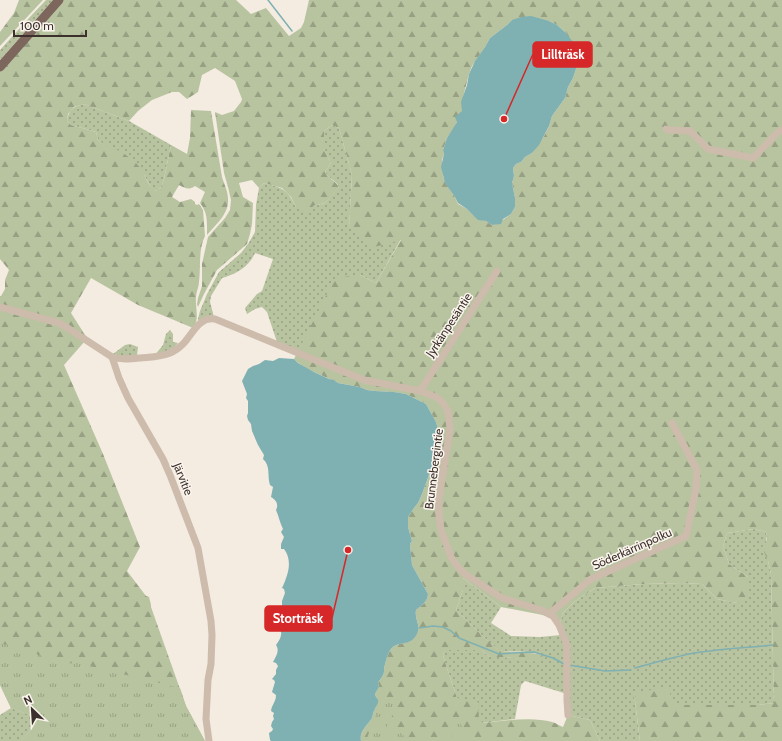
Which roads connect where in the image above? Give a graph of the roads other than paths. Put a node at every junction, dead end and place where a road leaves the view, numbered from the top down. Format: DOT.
graph roads {
  1 [pos="59,0"];
  2 [pos="0,67"];
  3 [pos="666,129"];
  4 [pos="782,130"];
  5 [pos="497,271"];
  6 [pos="0,307"];
  7 [pos="112,357"];
  8 [pos="420,391"];
  9 [pos="672,423"];
  10 [pos="549,614"];
  11 [pos="568,715"];
  12 [pos="209,741"];
  1 -- 2 [label="main road"];
  3 -- 4 [label="street"];
  5 -- 8 [label="street, Jyrkänpesäntie"];
  6 -- 7 [label="street"];
  7 -- 8 [label="street, Brunnebergintie"];
  7 -- 12 [label="street, Järvitie"];
  8 -- 10 [label="street, Brunnebergintie"];
  9 -- 10 [label="street, Söderkärrinpolku"];
  10 -- 11 [label="street"];
}
